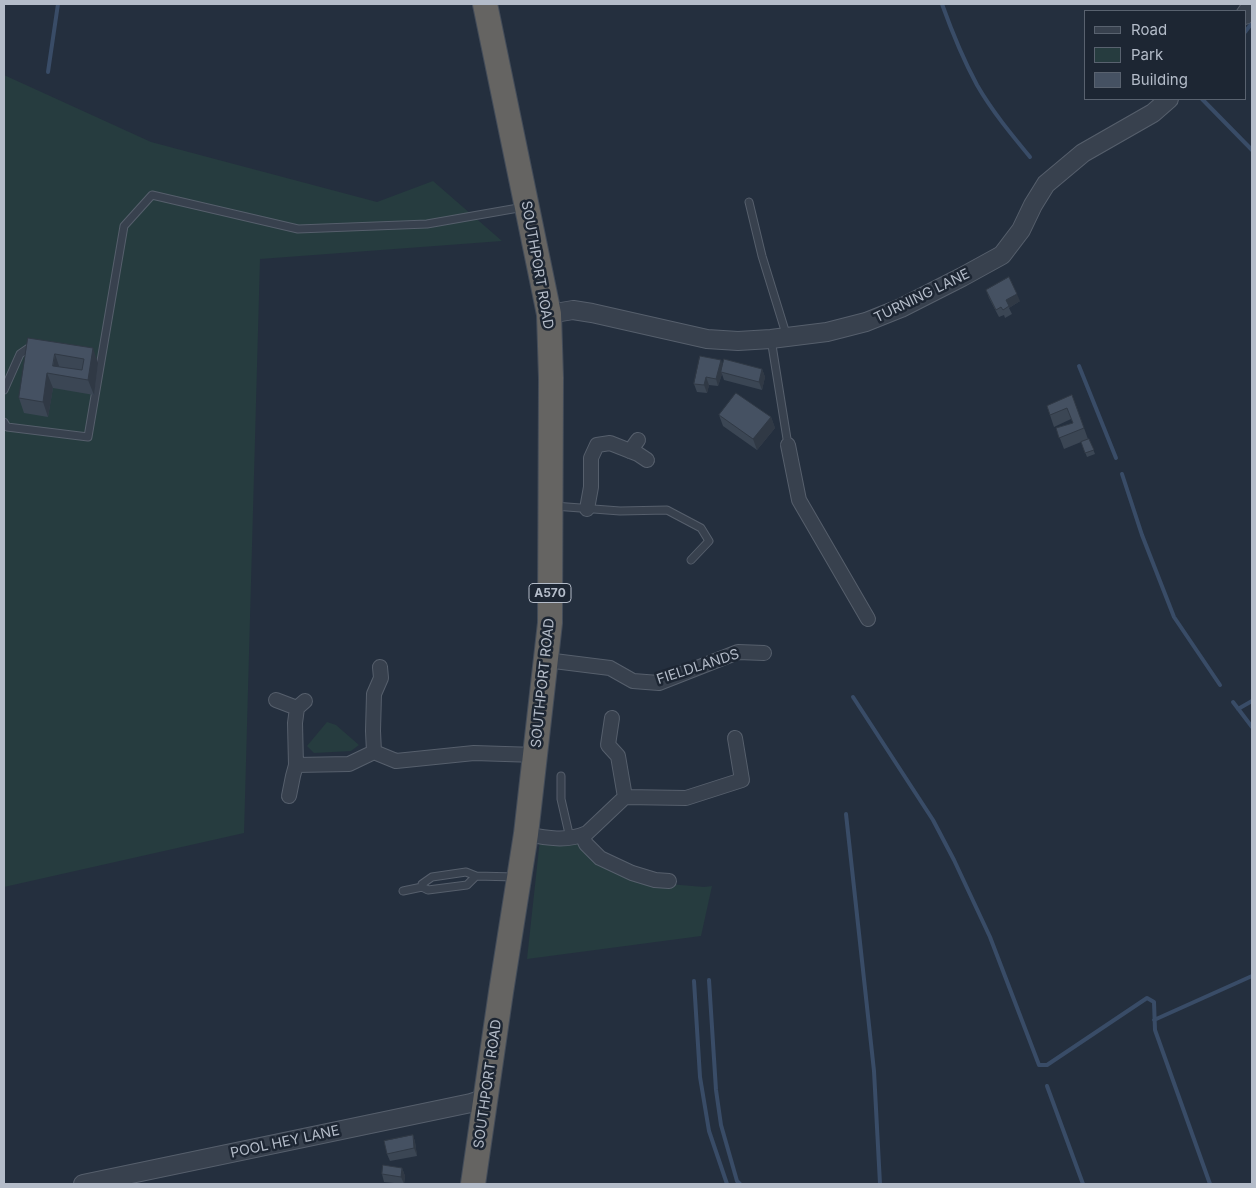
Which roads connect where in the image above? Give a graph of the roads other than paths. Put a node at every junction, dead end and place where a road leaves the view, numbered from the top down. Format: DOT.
graph roads {
  1 [pos="485,4"];
  2 [pos="1168,100"];
  3 [pos="749,202"];
  4 [pos="526,206"];
  5 [pos="548,314"];
  6 [pos="779,338"];
  7 [pos="45,345"];
  8 [pos="92,352"];
  9 [pos="102,353"];
  10 [pos="4,390"];
  11 [pos="4,422"];
  12 [pos="788,445"];
  13 [pos="647,460"];
  14 [pos="551,506"];
  15 [pos="587,509"];
  16 [pos="691,560"];
  17 [pos="868,620"];
  18 [pos="764,654"];
  19 [pos="546,660"];
  20 [pos="380,667"];
  21 [pos="276,700"];
  22 [pos="612,718"];
  23 [pos="735,738"];
  24 [pos="374,752"];
  25 [pos="536,755"];
  26 [pos="296,765"];
  27 [pos="561,776"];
  28 [pos="289,796"];
  29 [pos="625,797"];
  30 [pos="526,834"];
  31 [pos="576,836"];
  32 [pos="476,876"];
  33 [pos="519,877"];
  34 [pos="669,881"];
  35 [pos="422,887"];
  36 [pos="404,890"];
  37 [pos="486,1098"];
  38 [pos="83,1184"];
  39 [pos="473,1184"];
  1 -- 4 [label="highway, SOUTHPORT ROAD / A570"];
  2 -- 6 [label="street, TURNING LANE"];
  3 -- 6 [label="lane"];
  4 -- 5 [label="highway, SOUTHPORT ROAD / A570"];
  4 -- 9 [label="lane"];
  5 -- 6 [label="street, TURNING LANE"];
  5 -- 14 [label="highway, SOUTHPORT ROAD / A570"];
  6 -- 12 [label="lane"];
  7 -- 10 [label="lane"];
  8 -- 9 [label="lane"];
  9 -- 11 [label="lane"];
  12 -- 17 [label="street"];
  13 -- 15 [label="street"];
  14 -- 15 [label="lane"];
  14 -- 19 [label="highway, SOUTHPORT ROAD / A570"];
  15 -- 16 [label="lane"];
  18 -- 19 [label="street, FIELDLANDS"];
  19 -- 25 [label="highway, SOUTHPORT ROAD / A570"];
  20 -- 24 [label="street"];
  21 -- 26 [label="street"];
  22 -- 29 [label="street"];
  23 -- 29 [label="street"];
  24 -- 25 [label="street"];
  24 -- 26 [label="street"];
  25 -- 30 [label="highway, SOUTHPORT ROAD / A570"];
  26 -- 28 [label="street"];
  27 -- 31 [label="lane"];
  29 -- 31 [label="street"];
  30 -- 31 [label="street"];
  30 -- 33 [label="highway, SOUTHPORT ROAD / A570"];
  31 -- 34 [label="street"];
  32 -- 33 [label="lane"];
  32 -- 35 [label="lane"];
  32 -- 35 [label="lane"];
  33 -- 37 [label="highway, SOUTHPORT ROAD / A570"];
  35 -- 36 [label="lane"];
  37 -- 38 [label="street, POOL HEY LANE"];
  37 -- 39 [label="highway, SOUTHPORT ROAD / A570"];
}
